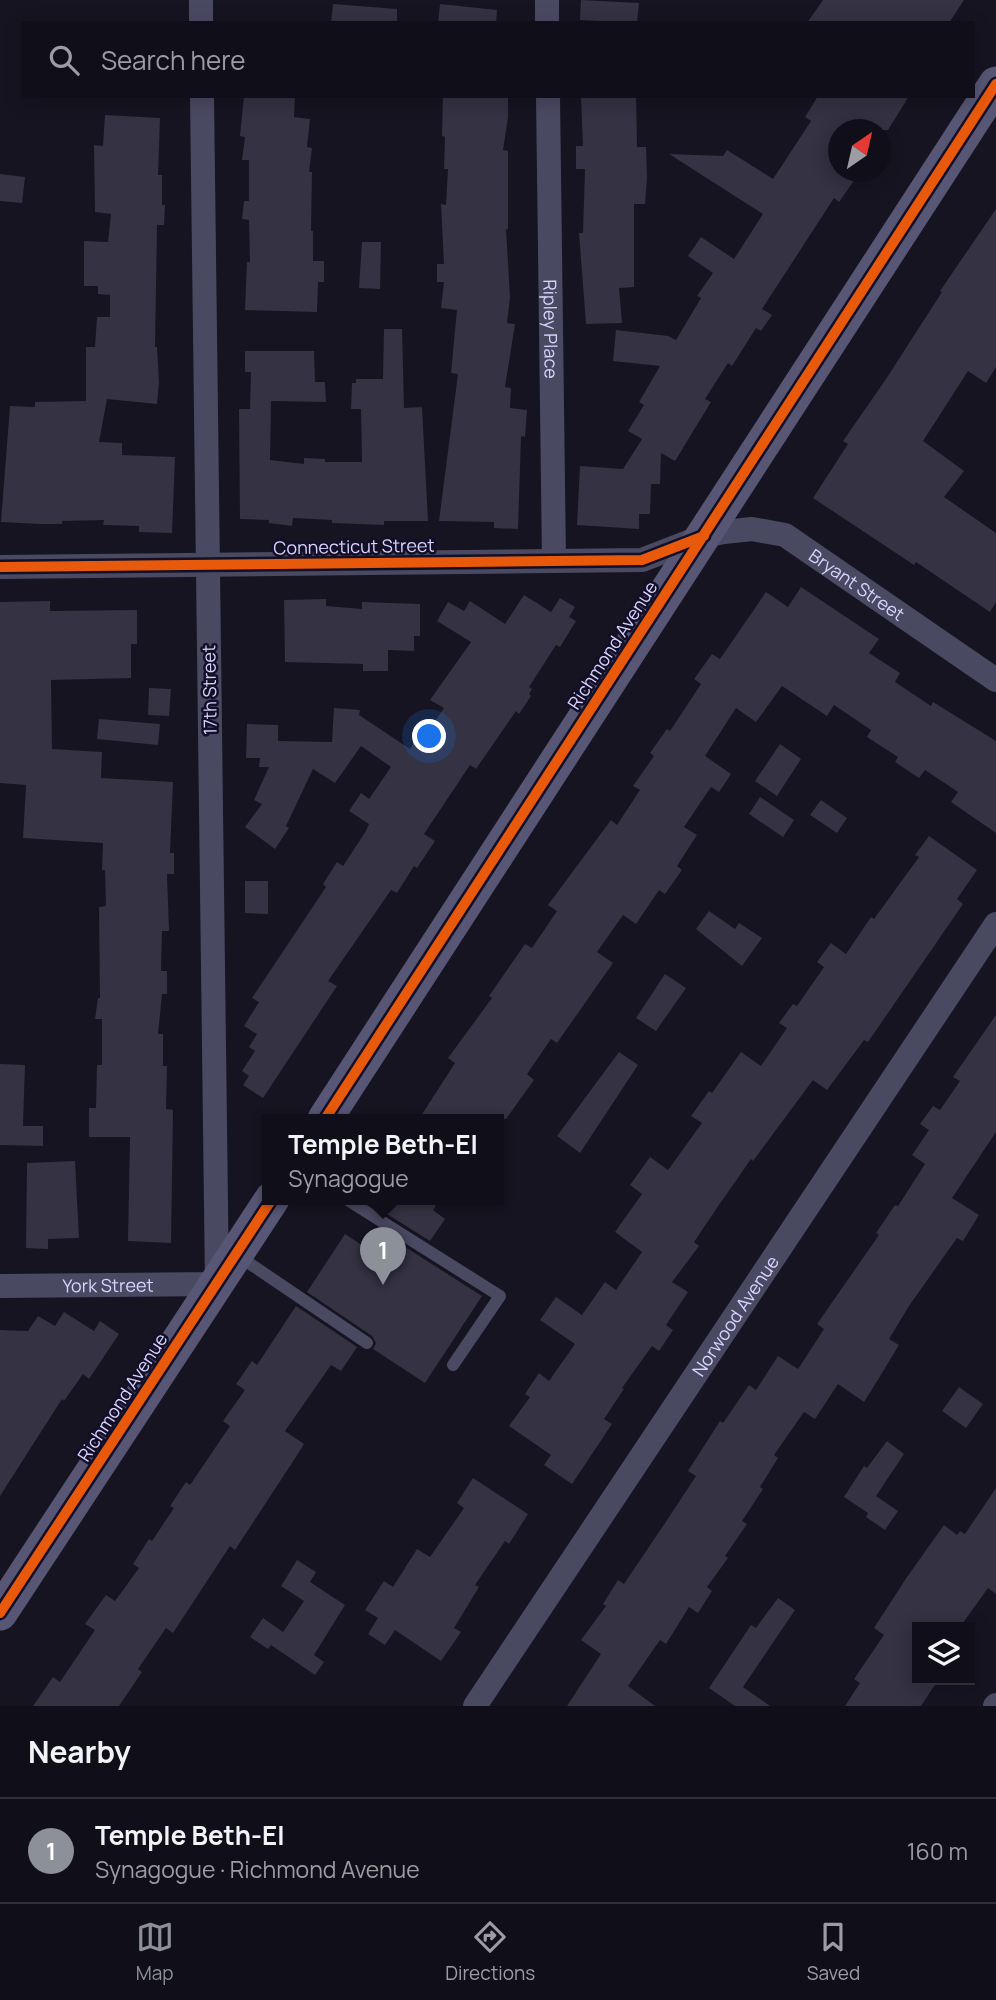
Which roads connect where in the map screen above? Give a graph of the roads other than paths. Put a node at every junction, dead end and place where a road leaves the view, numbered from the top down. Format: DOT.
graph roads {
  1 [pos="201,0"];
  2 [pos="547,0"];
  3 [pos="201,21"];
  4 [pos="547,21"];
  5 [pos="996,84"];
  6 [pos="202,98"];
  7 [pos="548,98"];
  8 [pos="704,536"];
  9 [pos="554,561"];
  10 [pos="207,565"];
  11 [pos="0,567"];
  12 [pos="996,680"];
  13 [pos="996,924"];
  14 [pos="328,1114"];
  15 [pos="268,1205"];
  16 [pos="356,1205"];
  17 [pos="236,1254"];
  18 [pos="217,1283"];
  19 [pos="0,1286"];
  20 [pos="367,1343"];
  21 [pos="453,1365"];
  22 [pos="0,1614"];
  23 [pos="475,1706"];
  1 -- 3 [label="street"];
  2 -- 4 [label="street"];
  5 -- 8 [label="street, Richmond Avenue"];
  6 -- 10 [label="street, 17th Street"];
  7 -- 9 [label="street, Ripley Place"];
  8 -- 9 [label="street, Connecticut Street"];
  8 -- 12 [label="street, Bryant Street"];
  8 -- 14 [label="street, Richmond Avenue"];
  9 -- 10 [label="street, Connecticut Street"];
  10 -- 11 [label="street, Connecticut Street"];
  10 -- 18 [label="street, 17th Street"];
  13 -- 23 [label="street, Norwood Avenue"];
  15 -- 17 [label="street, Richmond Avenue"];
  16 -- 21 [label="lane"];
  17 -- 18 [label="street, Richmond Avenue"];
  17 -- 20 [label="lane"];
  18 -- 19 [label="street, York Street"];
  18 -- 22 [label="street, Richmond Avenue"];
}
